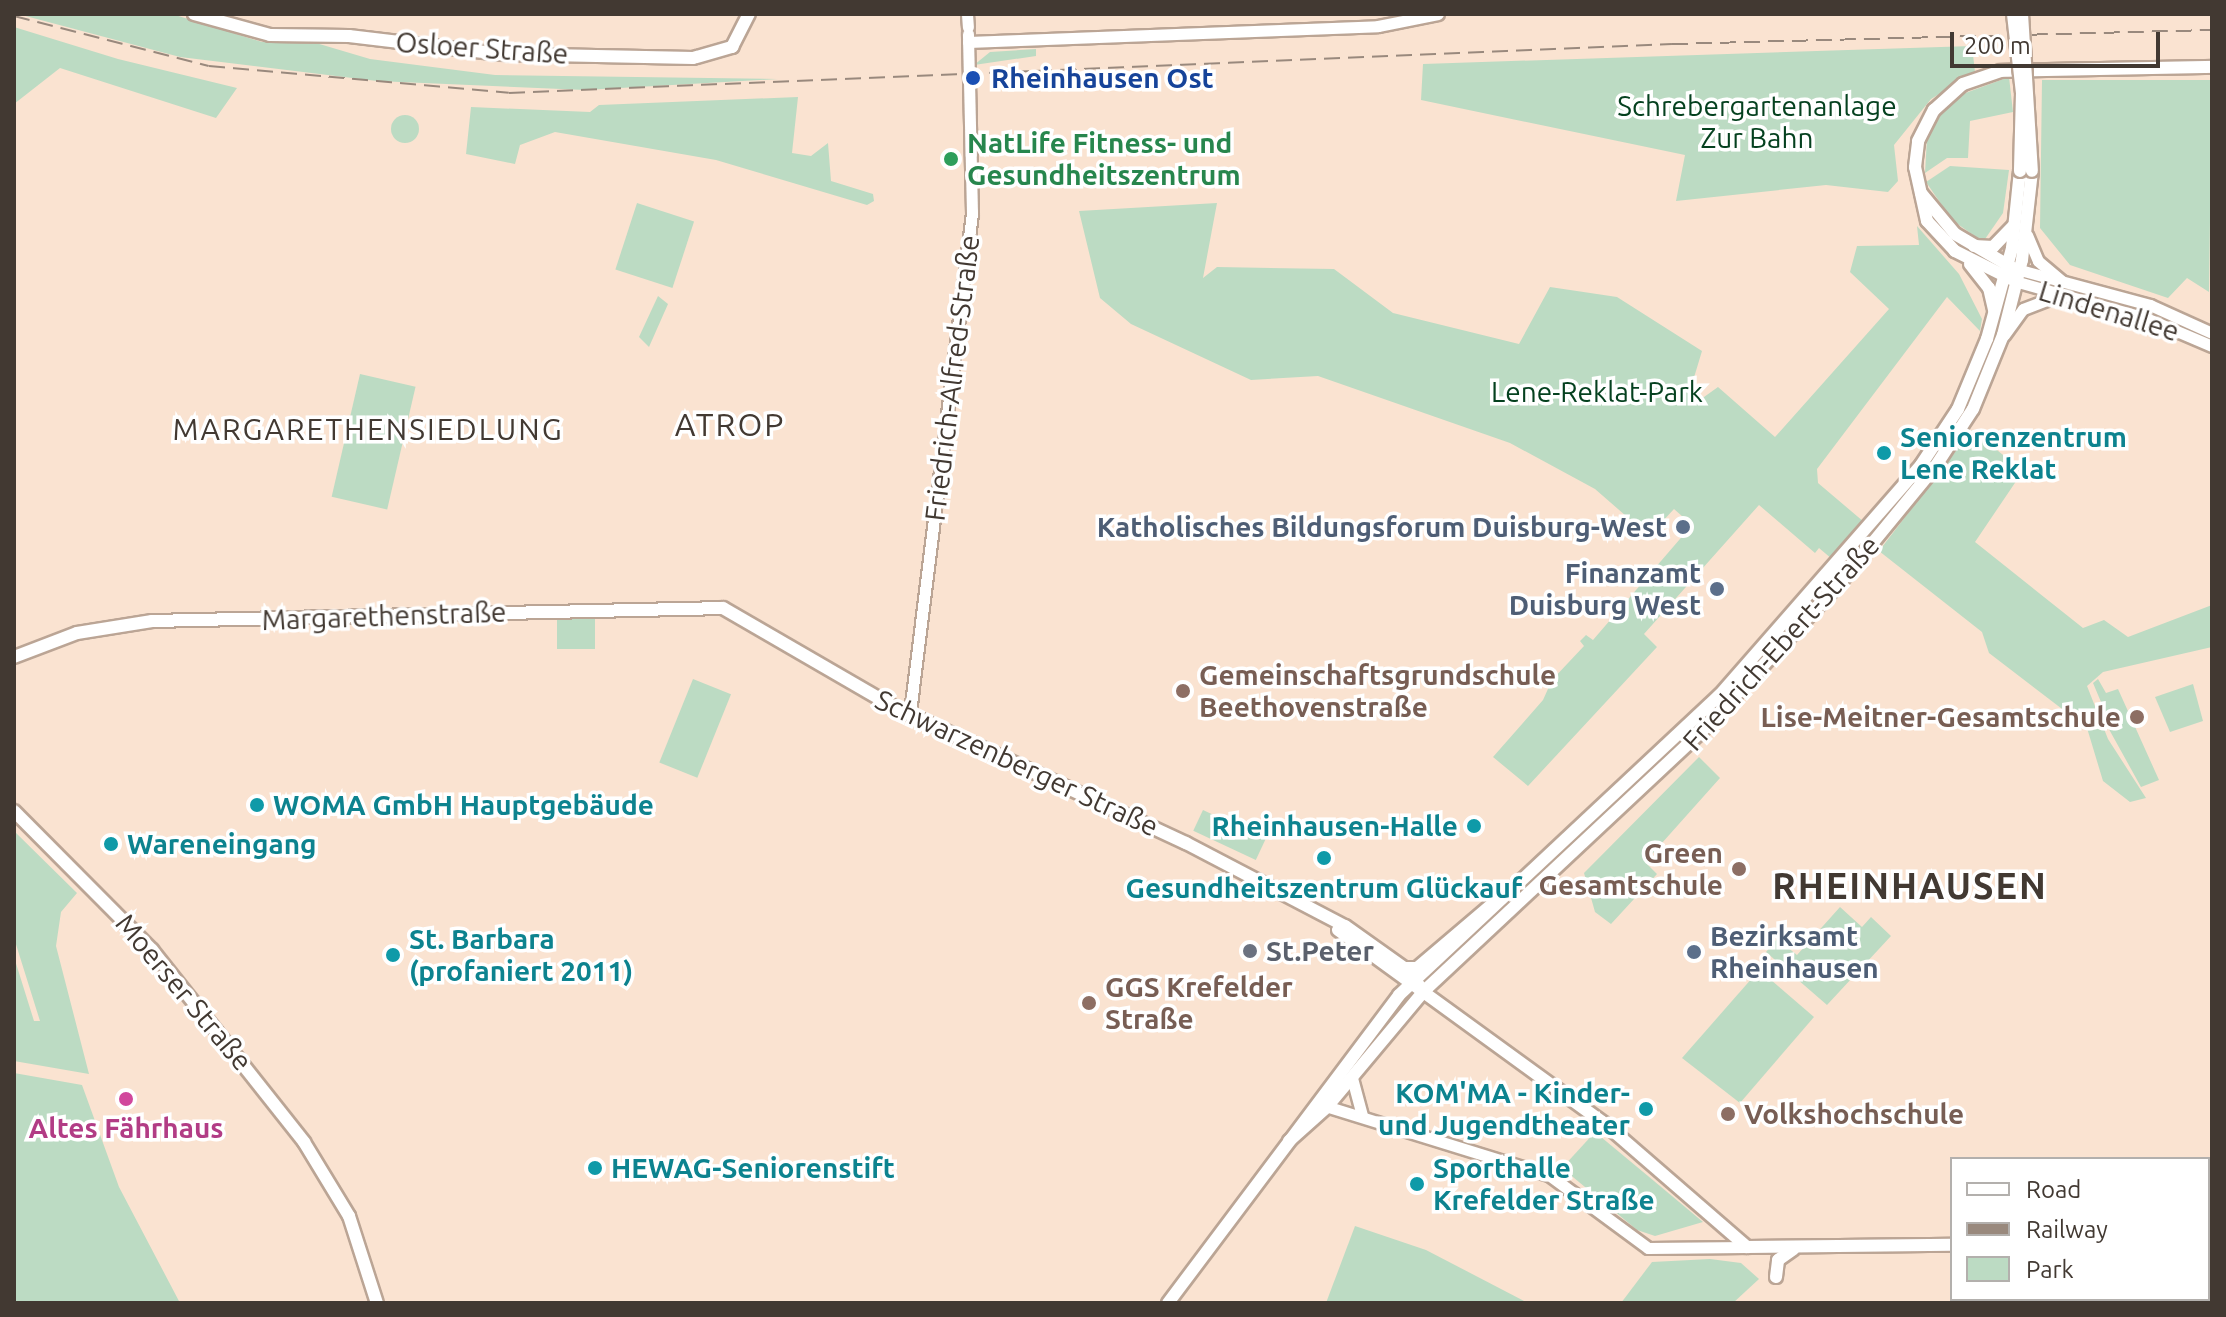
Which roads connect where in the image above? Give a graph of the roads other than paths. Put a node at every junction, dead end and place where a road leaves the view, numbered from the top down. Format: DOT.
graph roads {
  1 [pos="194,14"];
  2 [pos="749,14"];
  3 [pos="1438,14"];
  4 [pos="2013,14"];
  5 [pos="2022,14"];
  6 [pos="968,29"];
  7 [pos="2212,67"];
  8 [pos="2026,171"];
  9 [pos="2016,222"];
  10 [pos="2027,235"];
  11 [pos="1968,252"];
  12 [pos="2013,274"];
  13 [pos="2066,283"];
  14 [pos="2058,296"];
  15 [pos="1994,314"];
  16 [pos="2212,333"];
  17 [pos="2003,335"];
  18 [pos="2212,346"];
  19 [pos="712,607"];
  20 [pos="59,640"];
  21 [pos="14,657"];
  22 [pos="14,667"];
  23 [pos="910,712"];
  24 [pos="14,811"];
  25 [pos="1501,903"];
  26 [pos="1324,917"];
  27 [pos="1404,968"];
  28 [pos="1417,985"];
  29 [pos="1352,1078"];
  30 [pos="1321,1104"];
  31 [pos="1362,1115"];
  32 [pos="1950,1245"];
  33 [pos="1747,1247"];
  34 [pos="1796,1248"];
  35 [pos="1776,1277"];
  36 [pos="377,1303"];
  37 [pos="1168,1303"];
  1 -- 2 [label="main road, Osloer Straße"];
  3 -- 6 [label="street"];
  4 -- 8 [label="main road, Friedrich-Ebert-Straße, bridge"];
  5 -- 8 [label="main road, Friedrich-Ebert-Straße, bridge"];
  6 -- 23 [label="street, Friedrich-Alfred-Straße"];
  7 -- 11 [label="main road"];
  8 -- 9 [label="main road, Friedrich-Ebert-Straße"];
  8 -- 10 [label="main road, Friedrich-Ebert-Straße"];
  9 -- 11 [label="main road"];
  9 -- 12 [label="main road, Friedrich-Ebert-Straße"];
  10 -- 12 [label="main road, Friedrich-Ebert-Straße"];
  10 -- 13 [label="street"];
  11 -- 12 [label="main road"];
  11 -- 15 [label="main road"];
  12 -- 13 [label="street, Lindenallee"];
  12 -- 14 [label="street, Lindenallee"];
  12 -- 15 [label="main road, Friedrich-Ebert-Straße"];
  12 -- 17 [label="main road, Friedrich-Ebert-Straße"];
  13 -- 16 [label="street, Lindenallee"];
  14 -- 17 [label="street"];
  14 -- 18 [label="street, Lindenallee"];
  15 -- 25 [label="main road, Friedrich-Ebert-Straße"];
  17 -- 28 [label="main road, Friedrich-Ebert-Straße"];
  19 -- 20 [label="main road, Margarethenstraße"];
  19 -- 23 [label="main road, Schwarzenberger Straße"];
  20 -- 21 [label="main road, Margarethenstraße"];
  20 -- 22 [label="main road, Margarethenstraße"];
  23 -- 26 [label="main road, Schwarzenberger Straße"];
  24 -- 36 [label="main road, Moerser Straße"];
  25 -- 27 [label="main road, Friedrich-Ebert-Straße"];
  25 -- 28 [label="main road, Friedrich-Ebert-Straße"];
  26 -- 27 [label="main road, Schwarzenberger Straße"];
  26 -- 28 [label="main road, Schwarzenberger Straße"];
  27 -- 28 [label="main road, Schwarzenberger Straße"];
  28 -- 29 [label="main road, Friedrich-Ebert-Straße"];
  28 -- 30 [label="main road, Friedrich-Ebert-Straße"];
  28 -- 33 [label="main road, Schwarzenberger Straße"];
  29 -- 30 [label="main road, Friedrich-Ebert-Straße"];
  29 -- 31 [label="street"];
  30 -- 31 [label="street"];
  30 -- 37 [label="main road, Friedrich-Ebert-Straße"];
  31 -- 33 [label="street"];
  32 -- 34 [label="main road"];
  33 -- 34 [label="main road"];
  34 -- 35 [label="main road"];
}
